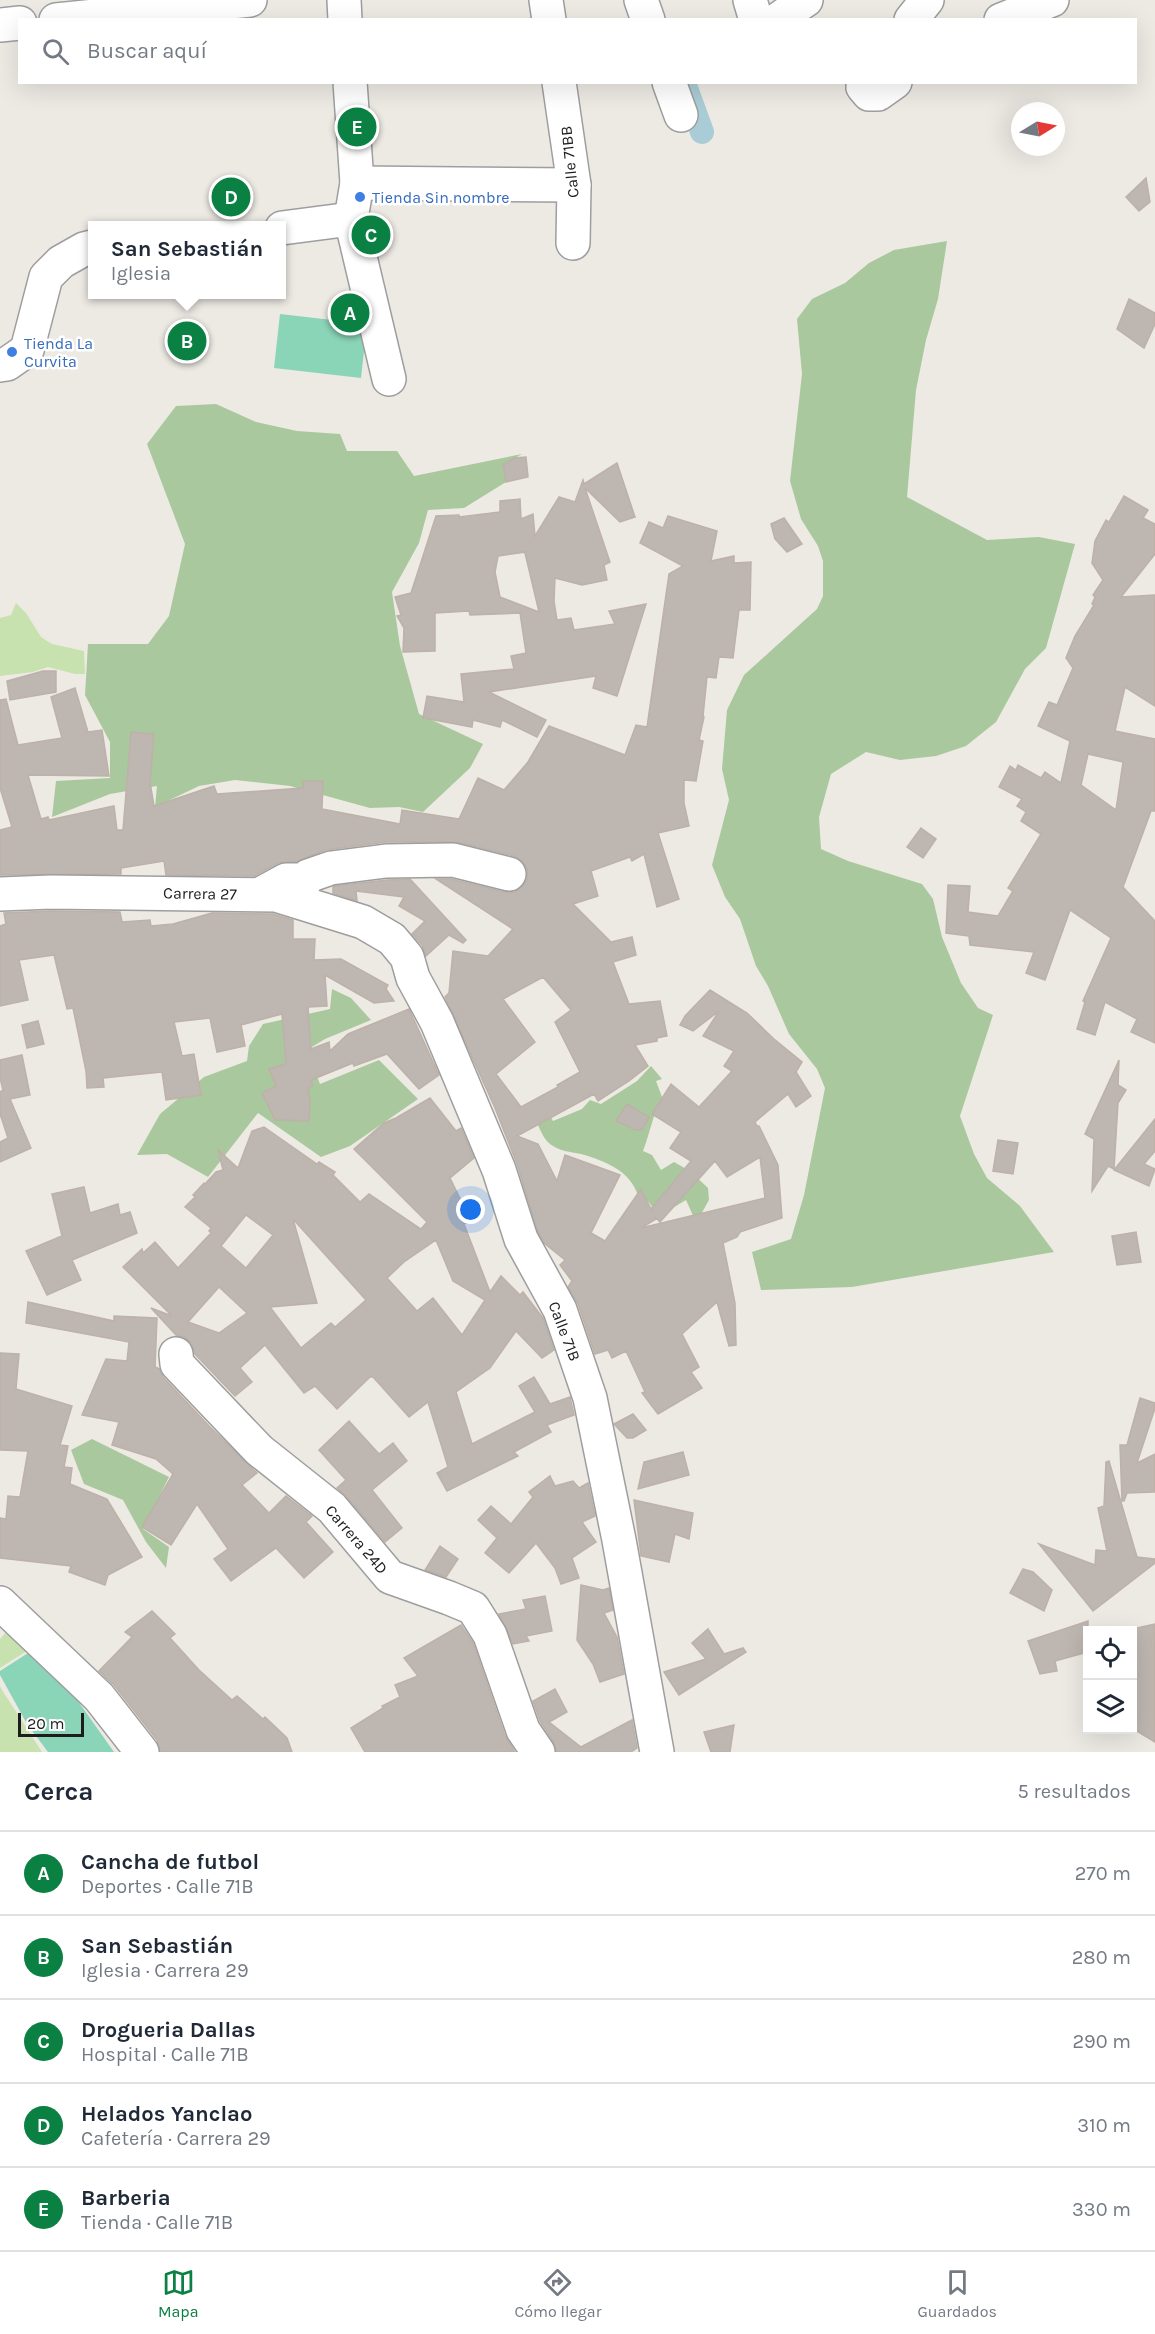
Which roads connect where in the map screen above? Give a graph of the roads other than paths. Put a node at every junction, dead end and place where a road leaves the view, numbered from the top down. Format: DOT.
graph roads {
  1 [pos="23,0"];
  2 [pos="250,0"];
  3 [pos="344,0"];
  4 [pos="546,0"];
  5 [pos="641,0"];
  6 [pos="750,0"];
  7 [pos="806,0"];
  8 [pos="927,0"];
  9 [pos="1052,0"];
  10 [pos="24,18"];
  11 [pos="75,18"];
  12 [pos="345,18"];
  13 [pos="549,18"];
  14 [pos="647,18"];
  15 [pos="755,18"];
  16 [pos="780,18"];
  17 [pos="913,18"];
  18 [pos="1006,18"];
  19 [pos="18,23"];
  20 [pos="0,25"];
  21 [pos="350,84"];
  22 [pos="559,84"];
  23 [pos="670,84"];
  24 [pos="864,84"];
  25 [pos="892,84"];
  26 [pos="681,115"];
  27 [pos="357,183"];
  28 [pos="574,185"];
  29 [pos="351,219"];
  30 [pos="286,227"];
  31 [pos="573,243"];
  32 [pos="88,248"];
  33 [pos="14,358"];
  34 [pos="389,379"];
  35 [pos="509,874"];
  36 [pos="0,894"];
  37 [pos="260,894"];
  38 [pos="392,939"];
  39 [pos="176,1354"];
  40 [pos="0,1603"];
  41 [pos="142,1752"];
  42 [pos="538,1752"];
  43 [pos="657,1752"];
  1 -- 10 [label="street"];
  2 -- 11 [label="street"];
  3 -- 12 [label="street"];
  4 -- 13 [label="street"];
  5 -- 14 [label="street"];
  6 -- 15 [label="street"];
  7 -- 16 [label="street"];
  8 -- 17 [label="street"];
  9 -- 18 [label="street"];
  19 -- 20 [label="street"];
  21 -- 27 [label="street"];
  22 -- 28 [label="street, Calle 71BB"];
  23 -- 26 [label="street"];
  24 -- 25 [label="street"];
  27 -- 28 [label="street"];
  27 -- 29 [label="street"];
  28 -- 31 [label="street, Calle 71BB"];
  29 -- 30 [label="street"];
  29 -- 34 [label="street"];
  32 -- 33 [label="street"];
  35 -- 37 [label="street"];
  36 -- 37 [label="street, Carrera 27"];
  37 -- 38 [label="street, Carrera 27"];
  38 -- 43 [label="street, Calle 71B"];
  39 -- 42 [label="street, Carrera 24D"];
  40 -- 41 [label="street"];
}
